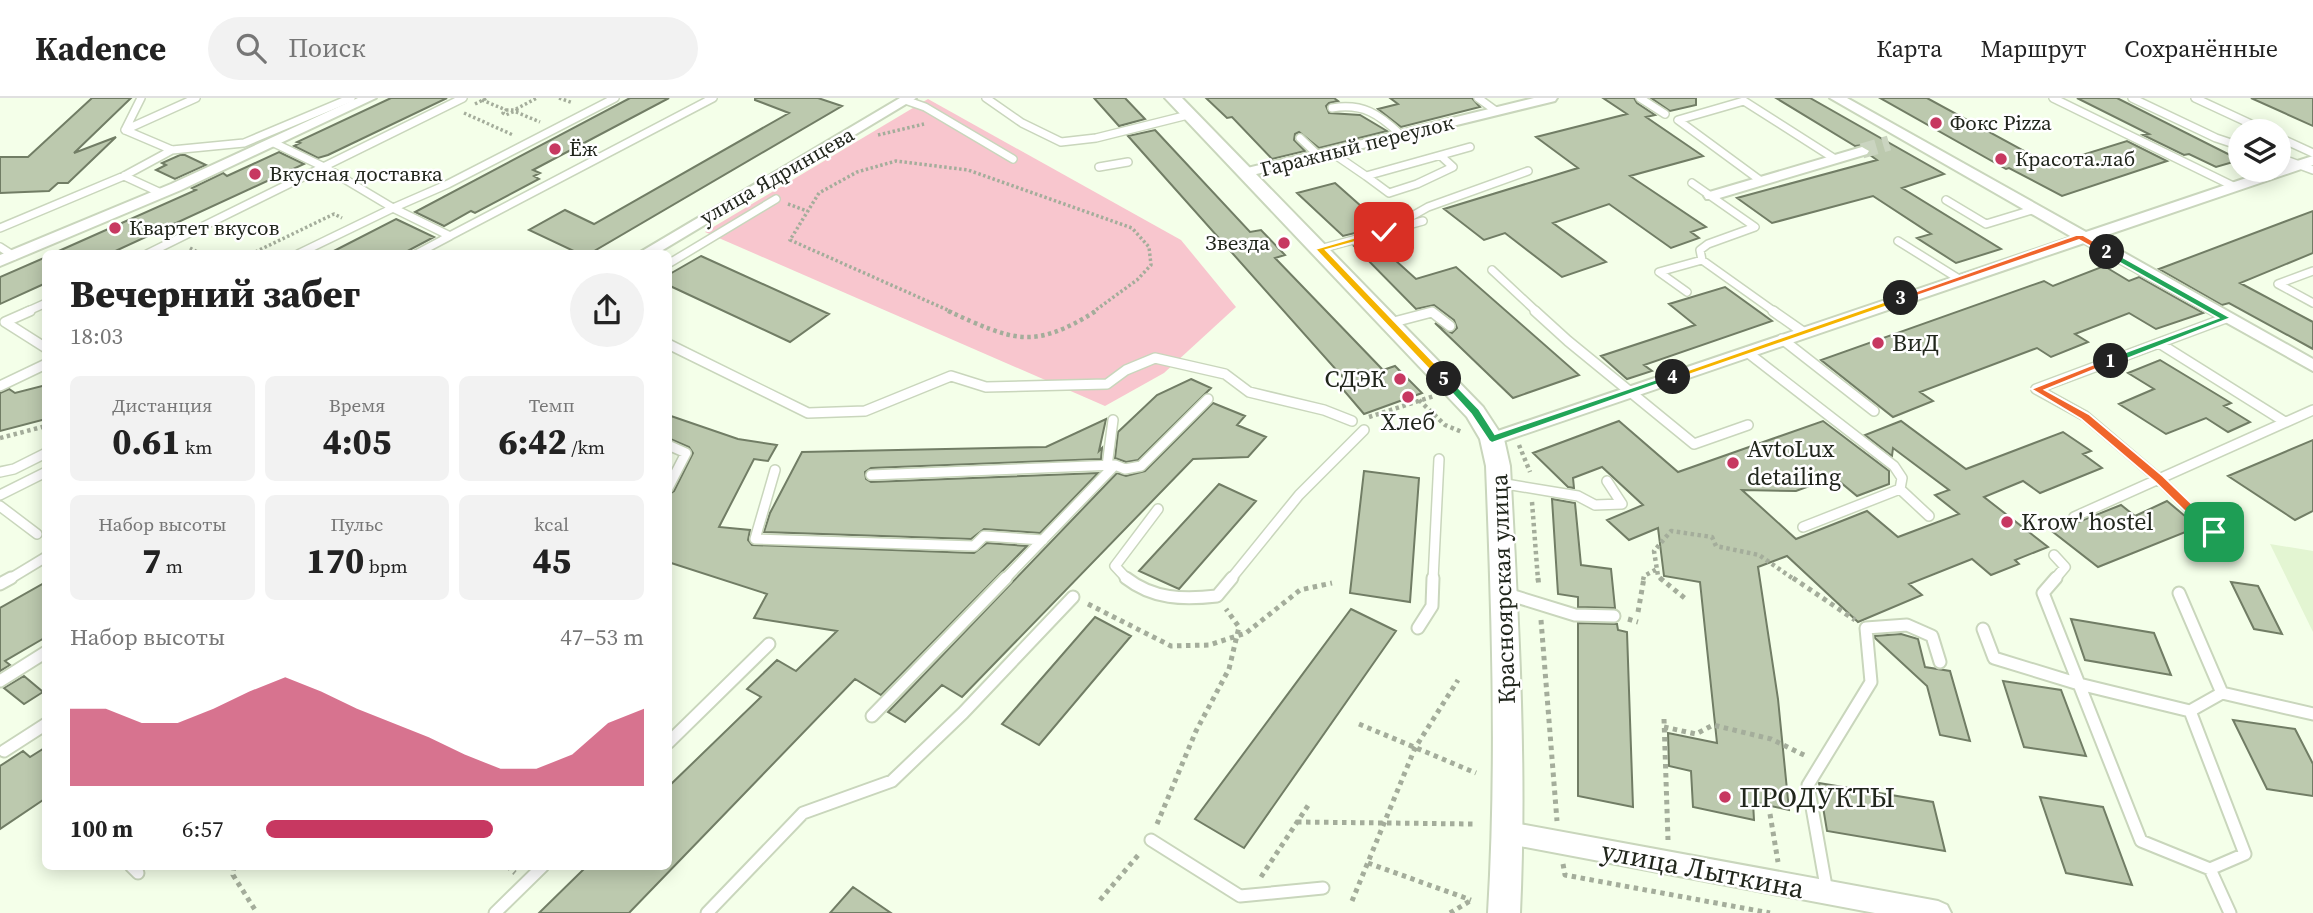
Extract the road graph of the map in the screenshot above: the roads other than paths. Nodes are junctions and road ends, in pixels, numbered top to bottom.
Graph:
1 (141, 98) edge
2 (196, 98) edge
3 (351, 98) edge
4 (369, 98) edge
5 (463, 98) edge
6 (615, 98) edge
7 (713, 98) edge
8 (985, 98) edge
9 (1478, 98) edge
10 (1550, 98) edge
11 (1640, 98) edge
12 (1836, 98) edge
13 (2053, 98) edge
14 (2132, 98) edge
15 (2195, 98) edge
16 (904, 99) edge
17 (1746, 99) edge
18 (1180, 106) edge
19 (1332, 108) dead end
20 (1496, 111) junction
21 (1665, 114) dead end
22 (2240, 119) edge
23 (125, 130) junction
24 (1401, 135) junction
25 (1300, 138) dead end
26 (1907, 138) junction
27 (2228, 142) edge
28 (274, 143) junction
29 (1889, 143) tunnel mouth
30 (2291, 143) edge
31 (1470, 147) dead end
32 (172, 150) junction
33 (1862, 150) tunnel mouth
34 (2313, 153) edge
35 (1324, 154) junction
36 (1441, 156) junction
37 (1013, 159) dead end
38 (1835, 159) junction
39 (2291, 160) edge
40 (1128, 162) dead end
41 (2308, 165) edge
42 (1100, 167) dead end
43 (326, 168) junction
44 (1528, 172) dead end
45 (1244, 173) junction
46 (124, 176) junction
47 (1366, 176) junction
48 (1761, 181) junction
49 (1692, 183) dead end
50 (2233, 186) junction
51 (161, 193) junction
52 (1711, 196) junction
53 (776, 199) road end
54 (1946, 200) dead end
55 (393, 208) junction
56 (2032, 210) junction
57 (1423, 221) dead end
58 (0, 228) edge
59 (1384, 232) junction
60 (2080, 237) junction
61 (442, 240) junction
62 (1898, 241) dead end
63 (1320, 249) junction
64 (155, 250) edge
65 (306, 250) edge
66 (423, 250) edge
67 (652, 250) edge
68 (5, 255) edge
69 (1702, 260) junction
70 (672, 262) edge
71 (1492, 271) dead end
72 (2313, 271) edge
73 (1959, 279) junction
74 (1687, 292) dead end
75 (2313, 303) edge
76 (42, 305) edge
77 (2226, 318) junction
78 (1390, 323) junction
79 (1450, 326) dead end
80 (1803, 332) junction
81 (1782, 339) junction
82 (2159, 343) junction
83 (42, 345) edge
84 (672, 346) edge
85 (1747, 352) junction
86 (42, 366) edge
87 (2313, 366) edge
88 (0, 386) edge
89 (1632, 391) junction
90 (1208, 399) dead end
91 (2313, 410) edge
92 (1874, 411) dead end
93 (1113, 420) dead end
94 (1350, 420) road end
95 (2285, 422) junction
96 (1748, 425) dead end
97 (1364, 430) dead end
98 (1492, 439) junction
99 (672, 447) edge
100 (42, 455) edge
101 (1439, 459) dead end
102 (1111, 466) junction
103 (775, 470) dead end
104 (0, 472) edge
105 (42, 474) edge
106 (871, 475) dead end
107 (2159, 479) junction
108 (672, 480) edge
109 (1607, 481) dead end
110 (1499, 483) junction
111 (1900, 489) junction
112 (0, 495) edge
113 (0, 506) edge
114 (1158, 509) dead end
115 (1929, 516) dead end
116 (2074, 517) dead end
117 (1803, 527) dead end
118 (37, 534) dead end
119 (2219, 538) dead end
120 (1042, 540) junction
121 (2054, 555) dead end
122 (42, 559) edge
123 (0, 583) edge
124 (1503, 593) junction
125 (2179, 593) dead end
126 (1073, 597) road end
127 (1614, 616) dead end
128 (1418, 628) dead end
129 (1983, 629) dead end
130 (769, 644) dead end
131 (42, 655) edge
132 (1940, 662) dead end
133 (0, 681) edge
134 (2079, 684) junction
135 (2222, 692) junction
136 (2190, 711) junction
137 (2313, 714) edge
138 (872, 716) dead end
139 (42, 727) edge
140 (672, 739) edge
141 (5, 752) edge
142 (1509, 833) junction
143 (1151, 840) road end
144 (2210, 869) junction
145 (539, 870) edge
146 (1323, 888) dead end
147 (1827, 892) junction
148 (495, 913) edge
149 (707, 913) edge
150 (1504, 913) edge
151 (1938, 913) edge
152 (2230, 913) edge

1 - 23 lane
2 - 23 lane
3 - 32 lane
4 - 28 street
5 - 43 lane
6 - 55 lane
7 - 61 lane
8 - 18 lane
9 - 20 lane
10 - 20 street, Гаражный переулок
11 - 21 lane
12 - 26 street
13 - 50 lane
14 - 27 lane
15 - 22 lane
16 - 37 lane
16 - 67 street, улица Ядринцева
17 - 38 lane
17 - 48 lane
18 - 45 street, Красноярская улица
19 - 24 lane
20 - 24 street, Гаражный переулок
23 - 32 lane
24 - 35 street, Гаражный переулок
25 - 35 lane
26 - 29 street
26 - 56 street
28 - 43 lane
28 - 51 street
30 - 34 lane
31 - 36 lane
32 - 46 lane
33 - 38 street
35 - 45 street, Гаражный переулок
35 - 47 lane
36 - 47 lane
36 - 47 lane
38 - 48 street
39 - 41 lane
40 - 42 lane
41 - 50 street
43 - 55 lane
43 - 64 lane
44 - 59 lane
45 - 63 street, Красноярская улица
46 - 51 lane
46 - 58 lane
48 - 52 street
49 - 52 lane
50 - 60 street
51 - 68 street
52 - 69 lane
53 - 70 lane
54 - 56 lane
55 - 61 lane
55 - 65 lane
56 - 60 street
57 - 59 lane
59 - 63 lane
60 - 73 street
60 - 77 street
61 - 66 lane
62 - 73 lane
63 - 78 street, Красноярская улица
69 - 74 lane
69 - 80 lane
71 - 89 lane
72 - 75 lane
73 - 80 street
76 - 83 lane
77 - 82 lane
77 - 87 street
78 - 79 lane
78 - 98 street, Красноярская улица
80 - 81 street
81 - 85 street
81 - 92 lane
82 - 95 lane
82 - 107 lane
84 - 94 lane
85 - 89 street
85 - 111 lane
86 - 88 lane
89 - 96 lane
89 - 98 street
90 - 102 lane
91 - 95 lane
93 - 102 lane
95 - 107 lane
97 - 114 lane
98 - 110 street, Красноярская улица
99 - 108 lane
100 - 104 lane
101 - 128 lane
102 - 106 lane
102 - 120 lane
103 - 120 lane
105 - 112 lane
107 - 116 lane
107 - 119 lane
109 - 110 lane
110 - 124 street, Красноярская улица
111 - 115 lane
111 - 117 lane
113 - 118 lane
120 - 138 lane
121 - 134 lane
122 - 123 lane
124 - 127 lane
124 - 142 street, Красноярская улица
125 - 135 lane
126 - 149 lane
129 - 134 lane
130 - 140 lane
131 - 133 lane
132 - 147 lane
134 - 136 lane
134 - 144 lane
135 - 136 lane
135 - 137 lane
136 - 144 lane
139 - 141 lane
142 - 147 street, улица Лыткина
142 - 150 street, Красноярская улица
143 - 146 lane
144 - 152 lane
145 - 148 lane
147 - 151 street, улица Лыткина

